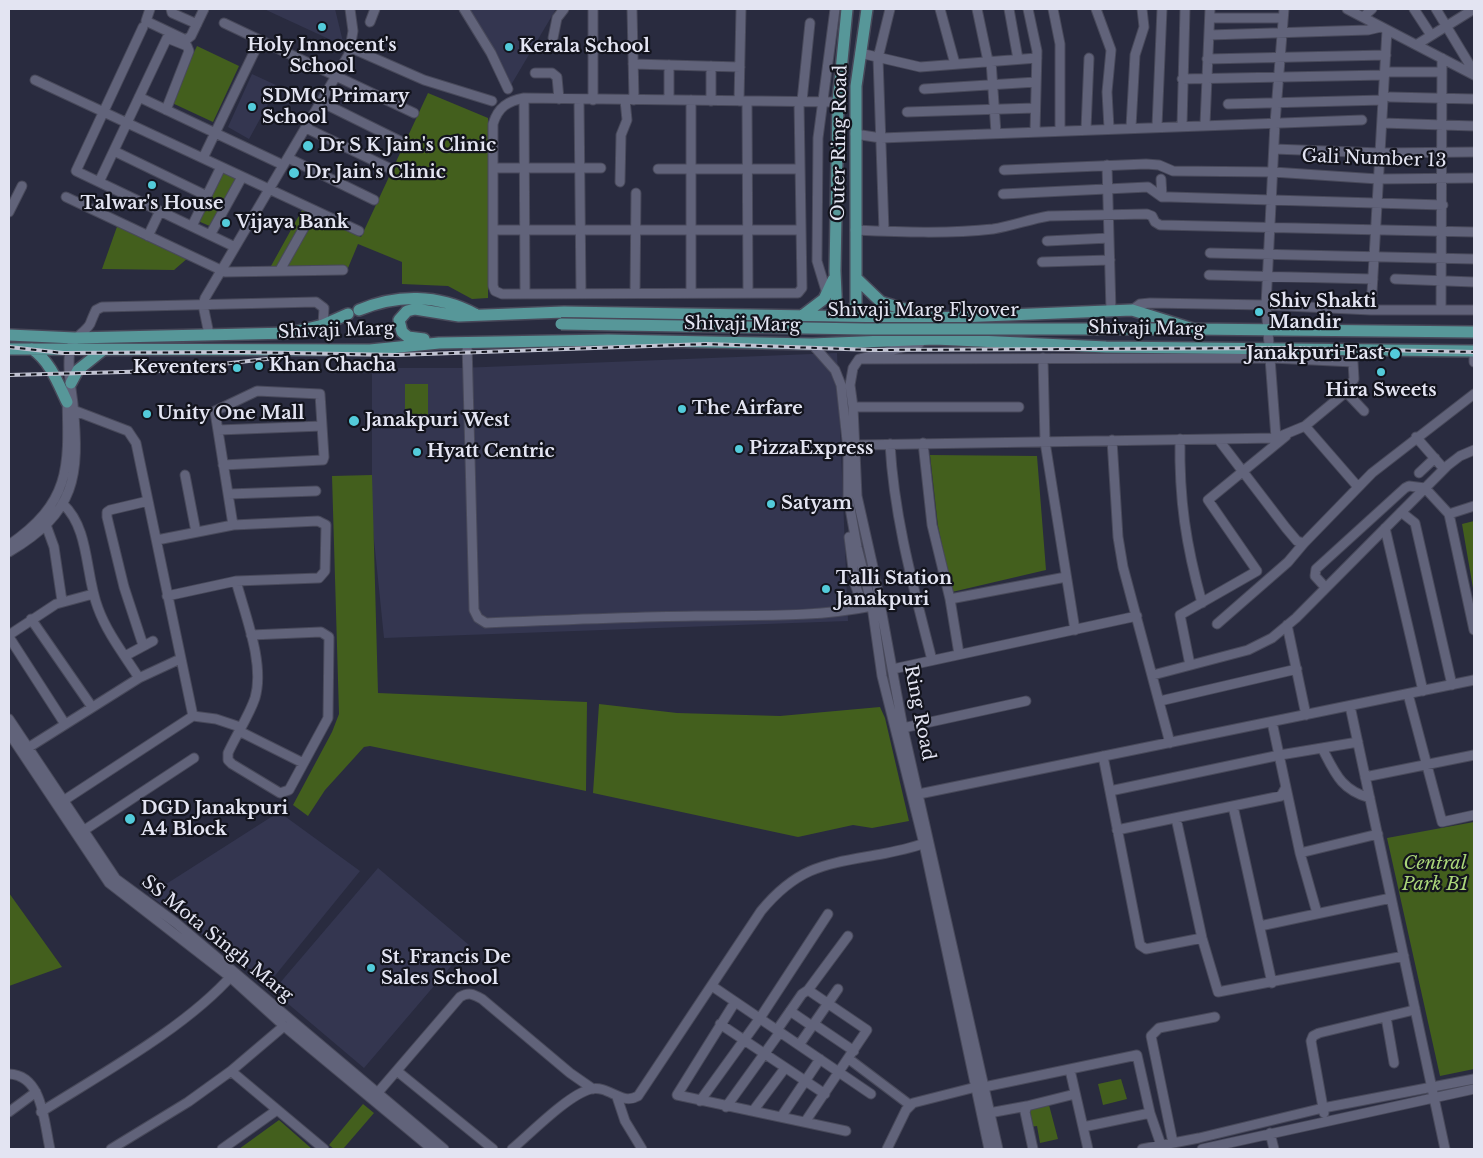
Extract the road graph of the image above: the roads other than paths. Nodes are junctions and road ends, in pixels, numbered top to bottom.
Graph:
1 (150, 9) edge
2 (171, 9) edge
3 (204, 9) edge
4 (350, 9) edge
5 (374, 9) edge
6 (464, 9) edge
7 (564, 9) edge
8 (593, 9) edge
9 (632, 9) edge
10 (741, 9) edge
11 (835, 9) edge
12 (847, 9) edge
13 (867, 9) edge
14 (890, 9) edge
15 (940, 9) edge
16 (977, 9) edge
17 (1009, 9) edge
18 (1028, 9) edge
19 (1053, 9) edge
20 (1096, 9) edge
21 (1142, 9) edge
22 (1162, 9) edge
23 (1185, 9) edge
24 (1349, 9) edge
25 (1372, 9) edge
26 (1414, 9) edge
27 (1436, 9) edge
28 (1469, 10) edge
29 (1210, 13) edge
30 (1284, 14) edge
31 (1363, 17) junction
32 (1474, 21) edge
33 (370, 22) dead end
34 (224, 23) dead end
35 (810, 23) dead end
36 (197, 24) junction
37 (1446, 26) junction
38 (142, 27) dead end
39 (1384, 28) junction
40 (1282, 32) junction
41 (1209, 35) junction
42 (1431, 35) junction
43 (554, 38) dead end
44 (260, 40) junction
45 (1416, 45) junction
46 (350, 51) junction
47 (860, 53) junction
48 (1386, 55) junction
49 (1280, 56) junction
50 (878, 58) junction
51 (1037, 58) junction
52 (1089, 58) dead end
53 (1442, 58) junction
54 (1018, 59) junction
55 (1207, 59) junction
56 (989, 61) junction
57 (633, 64) junction
58 (955, 64) junction
59 (669, 65) junction
60 (711, 66) junction
61 (740, 67) junction
62 (1442, 72) junction
63 (535, 73) dead end
64 (1385, 74) junction
65 (1474, 74) edge
66 (336, 76) junction
67 (1279, 78) junction
68 (1182, 79) junction
69 (35, 80) dead end
70 (1206, 80) junction
71 (1036, 82) junction
72 (992, 85) junction
73 (508, 89) dead end
74 (924, 89) dead end
75 (139, 97) junction
76 (524, 98) junction
77 (1387, 98) junction
78 (1442, 98) junction
79 (559, 99) junction
80 (1474, 99) edge
81 (579, 100) junction
82 (593, 100) junction
83 (629, 100) junction
84 (669, 100) junction
85 (692, 100) junction
86 (711, 101) junction
87 (743, 101) junction
88 (801, 101) junction
89 (321, 102) junction
90 (492, 102) dead end
91 (823, 102) junction
92 (838, 102) junction
93 (1277, 102) junction
94 (1228, 104) dead end
95 (1035, 108) junction
96 (994, 109) junction
97 (166, 110) junction
98 (103, 111) junction
99 (907, 112) dead end
100 (414, 113) dead end
101 (1362, 120) dead end
102 (128, 122) junction
103 (1275, 123) junction
104 (1382, 123) junction
105 (1204, 124) junction
106 (1182, 125) junction
107 (1442, 125) junction
108 (1157, 126) junction
109 (1474, 126) edge
110 (1131, 127) junction
111 (306, 128) junction
112 (1109, 128) junction
113 (1086, 129) junction
114 (1060, 130) junction
115 (1035, 131) junction
116 (215, 133) junction
117 (996, 133) junction
118 (855, 134) junction
119 (882, 138) junction
120 (400, 141) dead end
121 (1274, 149) junction
122 (114, 151) junction
123 (1443, 151) junction
124 (1474, 152) edge
125 (1380, 154) junction
126 (204, 158) junction
127 (286, 162) junction
128 (1107, 165) junction
129 (221, 167) junction
130 (389, 168) dead end
131 (493, 168) junction
132 (601, 168) dead end
133 (525, 169) junction
134 (580, 169) junction
135 (658, 169) dead end
136 (691, 169) junction
137 (746, 169) junction
138 (799, 169) junction
139 (1004, 170) dead end
140 (1273, 172) junction
141 (242, 176) junction
142 (1443, 178) junction
143 (1474, 178) edge
144 (1161, 179) dead end
145 (1378, 179) junction
146 (99, 182) junction
147 (620, 182) dead end
148 (22, 186) dead end
149 (269, 189) junction
150 (1108, 190) junction
151 (636, 193) dead end
152 (1003, 194) dead end
153 (66, 196) dead end
154 (207, 196) junction
155 (1162, 197) junction
156 (374, 200) dead end
157 (1271, 200) junction
158 (1377, 204) junction
159 (1443, 205) junction
160 (314, 210) junction
161 (160, 211) junction
162 (9, 212) edge
163 (1109, 214) junction
164 (192, 226) junction
165 (1270, 226) junction
166 (1376, 228) junction
167 (494, 230) junction
168 (525, 230) junction
169 (580, 230) junction
170 (636, 230) junction
171 (747, 230) junction
172 (800, 230) junction
173 (855, 230) junction
174 (359, 231) dead end
175 (691, 231) junction
176 (884, 231) junction
177 (1443, 232) junction
178 (1474, 232) edge
179 (210, 235) junction
180 (148, 236) junction
181 (1110, 238) junction
182 (1047, 241) dead end
183 (235, 247) junction
184 (1210, 253) dead end
185 (1268, 254) junction
186 (1374, 257) junction
187 (1442, 259) junction
188 (1110, 260) junction
189 (1474, 260) edge
190 (1042, 262) dead end
191 (280, 270) junction
192 (343, 270) dead end
193 (221, 271) junction
194 (835, 271) junction
195 (1209, 275) dead end
196 (1268, 276) junction
197 (856, 278) junction
198 (1373, 279) junction
199 (1395, 279) dead end
200 (1442, 282) junction
201 (1474, 282) edge
202 (635, 293) junction
203 (691, 293) junction
204 (748, 293) junction
205 (525, 294) junction
206 (581, 294) junction
207 (827, 294) junction
208 (203, 305) junction
209 (1266, 305) junction
210 (1441, 309) junction
211 (1132, 310) junction
212 (1371, 310) junction
213 (1474, 310) edge
214 (1111, 311) junction
215 (534, 315) junction
216 (478, 316) junction
217 (773, 316) junction
218 (801, 316) junction
219 (836, 317) junction
220 (852, 317) junction
221 (934, 318) junction
222 (323, 325) junction
223 (1193, 329) junction
224 (1269, 330) junction
225 (1432, 331) junction
226 (1474, 332) edge
227 (209, 334) junction
228 (9, 335) edge
229 (70, 338) junction
230 (935, 339) junction
231 (467, 342) junction
232 (773, 342) junction
233 (812, 344) junction
234 (9, 348) edge
235 (32, 349) junction
236 (68, 350) junction
237 (103, 350) junction
238 (1433, 350) junction
239 (1474, 351) edge
240 (1272, 353) junction
241 (1347, 356) junction
242 (1043, 358) junction
243 (859, 359) junction
244 (1474, 362) edge
245 (836, 372) junction
246 (71, 383) junction
247 (845, 385) junction
248 (1346, 392) junction
249 (1474, 394) edge
250 (70, 406) junction
251 (854, 407) junction
252 (1019, 407) dead end
253 (1364, 411) dead end
254 (322, 426) junction
255 (1306, 426) junction
256 (218, 430) junction
257 (1290, 433) junction
258 (1416, 437) junction
259 (1276, 438) junction
260 (1180, 439) junction
261 (1218, 439) junction
262 (1112, 440) junction
263 (1045, 442) junction
264 (923, 443) junction
265 (856, 444) junction
266 (890, 444) junction
267 (1474, 450) edge
268 (1435, 458) junction
269 (223, 465) junction
270 (1444, 469) junction
271 (1419, 472) dead end
272 (1243, 473) junction
273 (185, 475) dead end
274 (1358, 486) junction
275 (1425, 488) junction
276 (316, 491) dead end
277 (228, 494) junction
278 (148, 501) junction
279 (63, 504) junction
280 (1474, 506) edge
281 (1401, 512) junction
282 (1449, 514) junction
283 (46, 524) junction
284 (233, 526) junction
285 (1385, 528) junction
286 (196, 532) junction
287 (157, 540) junction
288 (1348, 540) junction
289 (1304, 543) junction
290 (9, 550) edge
291 (1360, 552) junction
292 (1066, 577) junction
293 (236, 582) junction
294 (1325, 587) junction
295 (93, 594) junction
296 (167, 596) junction
297 (950, 599) junction
298 (62, 601) junction
299 (1202, 603) junction
300 (868, 606) junction
301 (1137, 616) junction
302 (31, 619) junction
303 (1217, 624) dead end
304 (1287, 625) junction
305 (1074, 630) junction
306 (1474, 630) edge
307 (251, 635) junction
308 (9, 636) edge
309 (153, 641) dead end
310 (143, 645) junction
311 (959, 654) junction
312 (125, 656) junction
313 (180, 658) junction
314 (932, 660) junction
315 (1190, 665) junction
316 (893, 669) junction
317 (1297, 669) junction
318 (1152, 675) junction
319 (139, 678) junction
320 (1474, 680) edge
321 (1452, 685) junction
322 (1423, 691) junction
323 (1408, 694) junction
324 (1026, 701) dead end
325 (1160, 701) junction
326 (1350, 706) junction
327 (92, 708) junction
328 (1306, 715) junction
329 (193, 716) junction
330 (9, 719) edge
331 (1272, 722) junction
332 (65, 724) junction
333 (903, 728) junction
334 (239, 729) junction
335 (9, 733) edge
336 (1358, 742) junction
337 (1170, 743) junction
338 (1322, 748) junction
339 (25, 750) junction
340 (1280, 755) junction
341 (1474, 755) edge
342 (1103, 756) junction
343 (194, 758) dead end
344 (303, 763) junction
345 (1426, 766) junction
346 (1365, 777) junction
347 (1286, 787) junction
348 (1110, 791) junction
349 (919, 794) junction
350 (1370, 798) junction
351 (63, 801) junction
352 (1233, 806) junction
353 (1474, 815) edge
354 (1176, 818) junction
355 (1117, 830) junction
356 (83, 831) junction
357 (1378, 834) junction
358 (927, 842) junction
359 (1300, 853) junction
360 (1391, 898) junction
361 (1317, 913) junction
362 (828, 914) dead end
363 (1260, 926) junction
364 (848, 936) dead end
365 (1202, 938) junction
366 (1404, 956) junction
367 (232, 975) junction
368 (1272, 983) junction
369 (712, 986) junction
370 (838, 989) dead end
371 (808, 990) junction
372 (735, 1002) junction
373 (828, 1003) junction
374 (1412, 1009) junction
375 (790, 1011) junction
376 (1215, 1017) dead end
377 (1386, 1017) junction
378 (760, 1018) junction
379 (720, 1024) junction
380 (813, 1025) junction
381 (284, 1026) junction
382 (778, 1031) junction
383 (306, 1038) junction
384 (744, 1041) junction
385 (799, 1045) junction
386 (764, 1054) junction
387 (851, 1055) junction
388 (820, 1059) junction
389 (1394, 1063) dead end
390 (785, 1068) junction
391 (1070, 1070) junction
392 (231, 1071) junction
393 (397, 1071) junction
394 (840, 1073) junction
395 (9, 1074) edge
396 (1474, 1079) edge
397 (805, 1081) junction
398 (982, 1086) junction
399 (1474, 1088) edge
400 (593, 1089) junction
401 (36, 1092) junction
402 (1433, 1093) junction
403 (825, 1094) junction
404 (871, 1094) dead end
405 (1076, 1094) junction
406 (375, 1096) junction
407 (617, 1097) junction
408 (700, 1101) junction
409 (910, 1106) junction
410 (1027, 1106) junction
411 (726, 1107) junction
412 (1323, 1108) junction
413 (277, 1110) junction
414 (753, 1111) junction
415 (9, 1112) edge
416 (41, 1112) junction
417 (1150, 1113) junction
418 (989, 1114) junction
419 (781, 1117) junction
420 (1326, 1120) junction
421 (805, 1122) junction
422 (1083, 1128) junction
423 (846, 1131) dead end
424 (1270, 1133) junction
425 (1173, 1142) junction
426 (1161, 1145) junction
427 (50, 1149) edge
428 (111, 1149) edge
429 (222, 1149) edge
430 (324, 1149) edge
431 (432, 1149) edge
432 (444, 1149) edge
433 (493, 1149) edge
434 (512, 1149) edge
435 (642, 1149) edge
436 (887, 1149) edge
437 (990, 1149) edge
438 (998, 1149) edge
439 (1034, 1149) edge
440 (1088, 1149) edge
441 (1142, 1149) edge
442 (1202, 1149) edge
443 (1274, 1149) edge
444 (1445, 1149) edge

1 - 36 street
2 - 36 street
3 - 36 street
4 - 46 street
5 - 33 street
6 - 73 street
7 - 43 street
8 - 82 street
9 - 57 street
10 - 61 street
11 - 91 street
12 - 92 main road, Outer Ring Road
13 - 47 main road, Outer Ring Road
14 - 50 street
15 - 58 street
16 - 56 street
17 - 54 street
18 - 51 street
19 - 114 street
20 - 112 street
21 - 110 street
22 - 108 street
23 - 68 street
24 - 31 street
25 - 31 street
26 - 42 street
27 - 37 street
28 - 32 street
28 - 37 street
29 - 30 street
29 - 41 street
30 - 40 street
31 - 39 street
34 - 44 street
35 - 88 street
37 - 42 street
37 - 65 street
38 - 98 street
39 - 40 street
39 - 45 street
39 - 48 street
40 - 41 street
40 - 49 street
41 - 55 street
42 - 45 street
44 - 66 street
44 - 116 street
45 - 53 street
46 - 66 street
46 - 90 street
47 - 50 street
47 - 118 main road, Outer Ring Road
48 - 49 street
48 - 64 street
49 - 55 street
49 - 67 street
50 - 58 street
50 - 119 street
51 - 54 street
51 - 71 street
52 - 113 street
53 - 62 street
53 - 65 street
54 - 56 street
55 - 70 street
56 - 58 street
56 - 72 street
57 - 59 street
57 - 83 street
59 - 60 street
59 - 84 street
60 - 61 street
60 - 86 street
61 - 87 street
62 - 64 street
62 - 78 street
63 - 79 street
64 - 67 street
64 - 77 street
66 - 89 street
66 - 100 street
67 - 70 street
67 - 93 street
68 - 70 street
68 - 106 street
69 - 98 street
70 - 105 street
71 - 72 street
71 - 95 street
72 - 74 street
72 - 96 street
75 - 97 street
75 - 97 street
75 - 102 street
76 - 79 street
76 - 131 street
76 - 133 street
77 - 78 street
77 - 93 street
77 - 104 street
78 - 80 street
78 - 107 street
79 - 81 street
81 - 82 street
81 - 134 street
82 - 83 street
83 - 84 street
83 - 147 street
84 - 85 street
85 - 86 street
85 - 136 street
86 - 87 street
87 - 88 street
87 - 137 street
88 - 91 street
88 - 138 street
89 - 111 street
89 - 120 street
91 - 92 street
91 - 207 street
92 - 194 main road, Outer Ring Road
93 - 94 street
93 - 103 street
95 - 96 street
95 - 115 street
96 - 99 street
96 - 117 street
97 - 116 street
98 - 102 street
98 - 146 street
101 - 103 street
102 - 122 street
102 - 126 street
103 - 105 street
103 - 121 street
104 - 107 street
104 - 125 street
105 - 106 street
106 - 108 street
107 - 109 street
107 - 123 street
108 - 110 street
110 - 112 street
111 - 127 street
111 - 130 street
112 - 113 street
113 - 114 street
114 - 115 street
115 - 117 street
116 - 126 street
116 - 127 street
117 - 119 street
118 - 119 street
118 - 173 main road, Outer Ring Road
119 - 176 street
121 - 125 street
121 - 140 street
122 - 146 street
122 - 154 street
123 - 124 street
123 - 125 street
123 - 142 street
125 - 145 street
126 - 129 street
127 - 149 street
127 - 156 street
128 - 139 street, Gali Number 13
128 - 140 street, Gali Number 13
128 - 150 street
129 - 141 street
129 - 154 street
131 - 133 street
131 - 167 street
132 - 134 street
133 - 134 street
133 - 168 street
134 - 169 street
135 - 136 street
136 - 137 street
136 - 175 street
137 - 138 street
137 - 171 street
138 - 172 street
140 - 145 street, Gali Number 13
140 - 157 street
141 - 149 street
141 - 179 street
142 - 143 street, Gali Number 13
142 - 145 street, Gali Number 13
142 - 159 street
144 - 155 street
145 - 158 street
146 - 161 street
148 - 162 street
149 - 160 street
149 - 183 street
150 - 152 street
150 - 155 street
150 - 163 street
151 - 170 street
153 - 180 street
154 - 164 street
155 - 157 street
157 - 158 street
157 - 165 street
158 - 159 street
158 - 166 street
159 - 177 street
160 - 174 street
160 - 191 street
161 - 164 street
161 - 180 street
163 - 165 street
163 - 176 street
163 - 181 street
164 - 179 street
165 - 166 street
165 - 185 street
166 - 177 street
166 - 186 street
167 - 168 street
167 - 205 street
168 - 169 street
168 - 205 street
169 - 170 street
169 - 206 street
170 - 175 street
170 - 202 street
171 - 172 street
171 - 175 street
171 - 204 street
172 - 204 street
173 - 176 street
173 - 197 main road, Outer Ring Road
175 - 203 street
177 - 178 street
177 - 187 street
179 - 183 street
180 - 193 street
181 - 182 street
181 - 188 street
183 - 193 street
184 - 185 street
185 - 186 street
185 - 196 street
186 - 187 street
186 - 198 street
187 - 189 street
187 - 200 street
188 - 190 street
188 - 214 street
191 - 192 street
191 - 193 street
193 - 208 street
194 - 207 main road
194 - 219 main road, Outer Ring Road
195 - 196 street
196 - 198 street
196 - 209 street
197 - 220 main road, Outer Ring Road
197 - 221 main road
198 - 212 street
199 - 200 street
200 - 201 street
200 - 210 street
202 - 203 street
202 - 206 street
203 - 204 street
205 - 206 street
207 - 218 main road
208 - 222 street
208 - 227 street
208 - 229 street
209 - 211 street
209 - 212 street
209 - 224 street
210 - 212 street
210 - 213 street
211 - 214 main road, Shivaji Marg
211 - 223 main road, Shivaji Marg
214 - 221 main road, Shivaji Marg
215 - 216 main road, Shivaji Marg
215 - 217 main road, Shivaji Marg
215 - 223 main road, Shivaji Marg Flyover, bridge
216 - 222 main road, Shivaji Marg
216 - 231 main road
217 - 218 main road, Shivaji Marg
217 - 232 main road
218 - 219 main road, Shivaji Marg
219 - 220 main road, Shivaji Marg
220 - 221 main road, Shivaji Marg
220 - 233 main road
221 - 230 main road
222 - 227 main road, Shivaji Marg
223 - 224 main road, Shivaji Marg
224 - 225 main road, Shivaji Marg
224 - 240 street
225 - 226 main road, Shivaji Marg
225 - 238 main road
227 - 229 main road, Shivaji Marg
228 - 229 main road, Shivaji Marg
229 - 236 street
230 - 233 main road, Shivaji Marg
230 - 240 main road, Shivaji Marg
230 - 243 street
231 - 232 main road, Shivaji Marg
231 - 237 main road, Shivaji Marg
231 - 300 street
232 - 233 main road, Shivaji Marg
233 - 245 street, Ring Road
234 - 235 main road, Shivaji Marg
235 - 236 main road, Shivaji Marg
235 - 250 main road
236 - 237 main road, Shivaji Marg
236 - 246 street
236 - 250 street
237 - 246 main road
238 - 239 main road, Shivaji Marg
238 - 241 main road, Shivaji Marg
239 - 244 street
240 - 241 main road, Shivaji Marg
240 - 242 street
240 - 259 street
241 - 248 street
242 - 243 street
242 - 263 street
243 - 247 street, Ring Road
245 - 247 street, Ring Road
245 - 300 street
246 - 250 street
247 - 251 street, Ring Road
247 - 300 street, Ring Road
248 - 253 street
248 - 255 street
249 - 258 street
250 - 278 street
250 - 279 street
250 - 290 street
251 - 252 street
251 - 265 street, Ring Road
254 - 256 street
254 - 256 street
254 - 269 street
255 - 257 street
255 - 274 street
256 - 269 street
257 - 259 street
257 - 272 street
258 - 268 street
258 - 274 street
259 - 261 street
260 - 261 street
260 - 262 street
260 - 299 street
261 - 272 street
262 - 263 street
262 - 301 street
263 - 264 street
263 - 292 street
264 - 266 street
264 - 297 street
265 - 266 street
265 - 316 street, Ring Road
266 - 314 street
267 - 270 street
268 - 270 street
268 - 271 street
269 - 277 street
270 - 275 street
272 - 289 street
272 - 299 street
273 - 286 street
274 - 289 street
275 - 281 street
275 - 282 street
275 - 288 street
276 - 277 street
277 - 284 street
278 - 287 street
278 - 310 street
279 - 283 street
279 - 295 street
280 - 282 street
281 - 285 street
281 - 321 street
282 - 306 street
283 - 290 street
283 - 298 street
284 - 286 street
284 - 293 street
285 - 291 street
285 - 322 street
286 - 287 street
287 - 296 street
288 - 291 street
288 - 294 street
289 - 303 street
291 - 294 street
292 - 297 street
292 - 305 street
293 - 296 street
293 - 307 street
294 - 304 street
295 - 298 street
295 - 312 street
296 - 313 street
297 - 311 street
298 - 302 street
299 - 315 street
300 - 358 street, Ring Road
301 - 305 street
301 - 318 street
302 - 308 street
302 - 327 street
304 - 315 street
304 - 317 street
305 - 311 street
307 - 334 street
307 - 344 street
308 - 332 street
309 - 310 street
310 - 312 street
311 - 314 street
312 - 319 street
313 - 319 street
313 - 329 street
314 - 316 street
315 - 318 street
316 - 333 street, Ring Road
317 - 325 street
317 - 328 street
318 - 325 street
319 - 327 street
320 - 321 street
321 - 322 street
322 - 323 street
323 - 326 street
323 - 345 street
324 - 333 street
325 - 337 street
326 - 328 street
326 - 336 street
327 - 332 street
328 - 331 street
329 - 334 street
329 - 351 street
330 - 339 street, SS Mota Singh Marg
331 - 337 street
331 - 340 street
332 - 339 street
333 - 349 street, Ring Road
334 - 344 street
334 - 344 street
335 - 339 street, SS Mota Singh Marg
336 - 338 street
336 - 346 street
337 - 342 street
338 - 340 street
338 - 350 street
339 - 351 street, SS Mota Singh Marg
339 - 367 street, SS Mota Singh Marg
340 - 347 street
340 - 348 street
341 - 345 street
342 - 348 street
342 - 349 street
343 - 356 street
345 - 346 street
345 - 353 street
346 - 350 street
347 - 352 street
347 - 359 street
348 - 355 street
349 - 358 street, Ring Road
350 - 357 street
351 - 356 street, SS Mota Singh Marg
352 - 354 street
352 - 363 street
354 - 355 street
354 - 365 street
355 - 365 street
356 - 367 street, SS Mota Singh Marg
357 - 359 street
357 - 360 street
358 - 369 street
358 - 398 street, Ring Road
359 - 361 street
360 - 361 street
360 - 366 street
361 - 363 street
362 - 378 street
363 - 368 street
364 - 371 street
365 - 368 street
366 - 368 street
366 - 374 street
367 - 381 street, SS Mota Singh Marg
367 - 383 street, SS Mota Singh Marg
367 - 416 street
369 - 372 street
369 - 407 street
370 - 373 street
371 - 373 street
371 - 375 street
372 - 378 street
372 - 379 street
373 - 380 street
373 - 387 street
374 - 377 street
374 - 402 street
375 - 380 street
375 - 382 street
376 - 425 street
377 - 389 street
377 - 412 street
378 - 382 street
378 - 384 street
379 - 384 street
379 - 408 street
380 - 385 street
380 - 387 street
381 - 383 street, SS Mota Singh Marg
381 - 392 street
382 - 385 street
382 - 386 street
383 - 406 street, SS Mota Singh Marg
384 - 386 street
384 - 408 street
385 - 388 street
386 - 390 street
386 - 411 street
387 - 394 street
387 - 409 street
388 - 394 street
388 - 397 street
390 - 397 street
390 - 414 street
391 - 398 street
391 - 405 street
391 - 417 street
392 - 413 street
392 - 428 street
393 - 400 street
393 - 406 street
393 - 433 street
394 - 403 street
394 - 404 street
395 - 401 street
396 - 402 street
397 - 403 street
397 - 419 street
398 - 409 street
398 - 418 street, Ring Road
398 - 437 street, Ring Road
399 - 402 street
400 - 407 street
400 - 434 street
401 - 415 street
401 - 416 street
402 - 412 street
402 - 420 street
402 - 444 street
403 - 421 street
405 - 410 street
405 - 422 street
406 - 431 street, SS Mota Singh Marg
406 - 432 street, SS Mota Singh Marg
407 - 435 street
408 - 411 street
409 - 436 street
410 - 418 street
410 - 439 street
411 - 414 street
412 - 420 street
412 - 425 street
413 - 429 street
413 - 430 street
414 - 419 street
416 - 427 street
417 - 422 street
417 - 426 street
418 - 438 street, Ring Road
419 - 421 street
420 - 424 street
421 - 423 street
422 - 440 street
424 - 442 street
424 - 443 street
425 - 426 street
426 - 441 street

